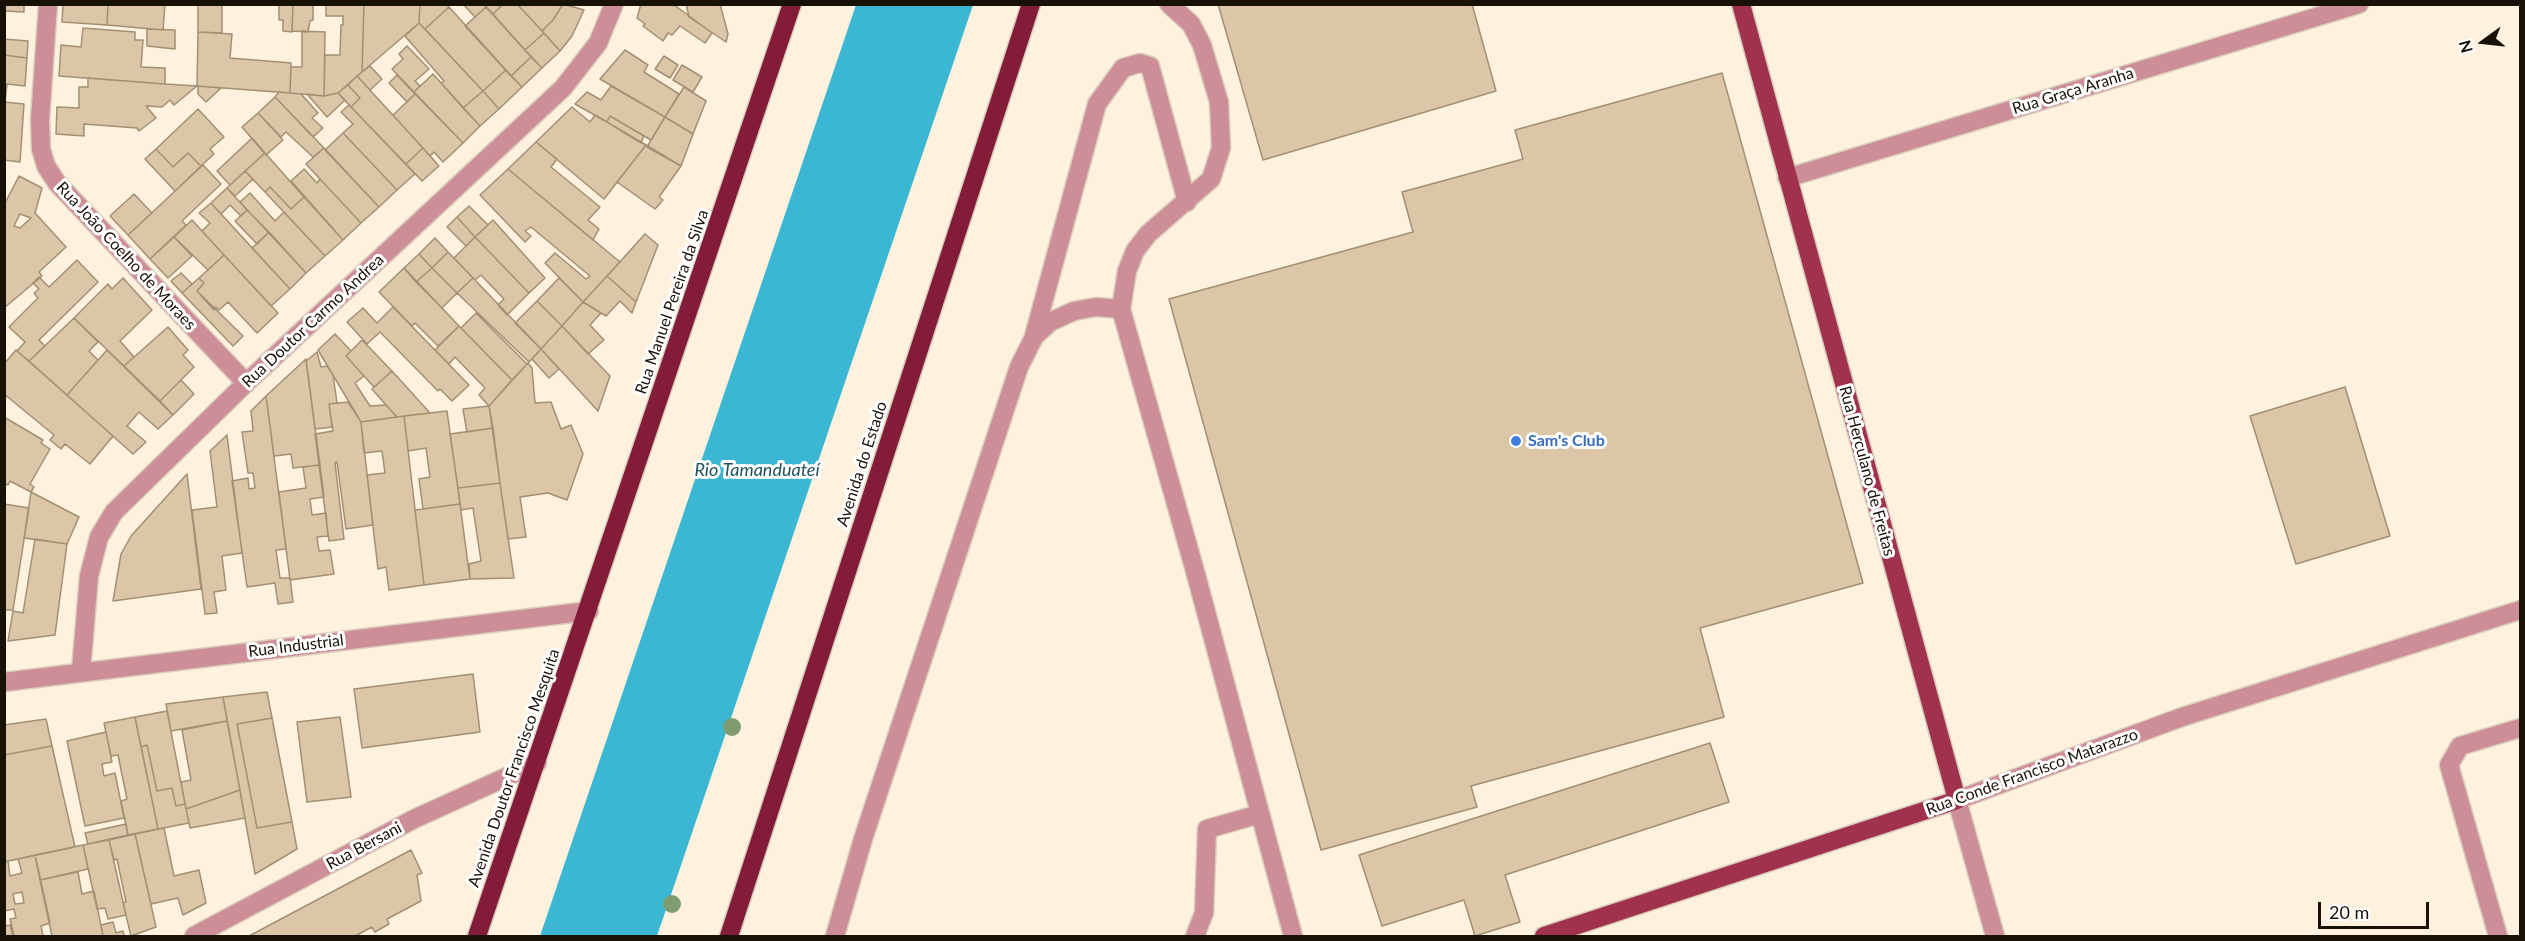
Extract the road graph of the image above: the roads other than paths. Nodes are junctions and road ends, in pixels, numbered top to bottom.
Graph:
1 (48, 4) edge
2 (614, 4) edge
3 (792, 4) edge
4 (1031, 4) edge
5 (1169, 4) edge
6 (1741, 4) edge
7 (2360, 4) edge
8 (2319, 10) edge
9 (1787, 178) junction
10 (1187, 202) junction
11 (1121, 309) junction
12 (1034, 337) junction
13 (246, 383) junction
14 (2520, 610) edge
15 (589, 611) junction
16 (81, 671) junction
17 (4, 682) edge
18 (2520, 728) edge
19 (537, 763) junction
20 (1957, 800) junction
21 (1260, 814) junction
22 (194, 936) edge
23 (477, 936) edge
24 (729, 936) edge
25 (836, 936) edge
26 (1195, 936) edge
27 (1293, 936) edge
28 (1544, 936) edge
29 (1995, 936) edge
30 (2498, 936) edge

1 - 13 street, Rua João Coelho de Moraes
2 - 13 street, Rua Doutor Carmo Andrea
3 - 15 highway, Rua Manuel Pereira da Silva
4 - 24 highway, Avenida do Estado
5 - 10 street
6 - 9 main road, Rua Herculano de Freitas
7 - 8 street, Rua Graça Aranha
8 - 9 street, Rua Graça Aranha
9 - 20 main road, Rua Herculano de Freitas
10 - 11 street
10 - 12 street
11 - 12 street
11 - 21 street
12 - 25 street
13 - 16 street, Rua Doutor Carmo Andrea
14 - 20 street, Rua Conde Francisco Matarazzo
15 - 16 street, Rua Industrial
15 - 19 highway, Avenida Doutor Francisco Mesquita
16 - 17 street, Rua Industrial
18 - 30 street
19 - 22 street, Rua Bersani
19 - 23 highway, Avenida Doutor Francisco Mesquita
20 - 28 main road, Rua Conde Francisco Matarazzo
20 - 29 street, Rua Herculano de Freitas
21 - 26 street
21 - 27 street

